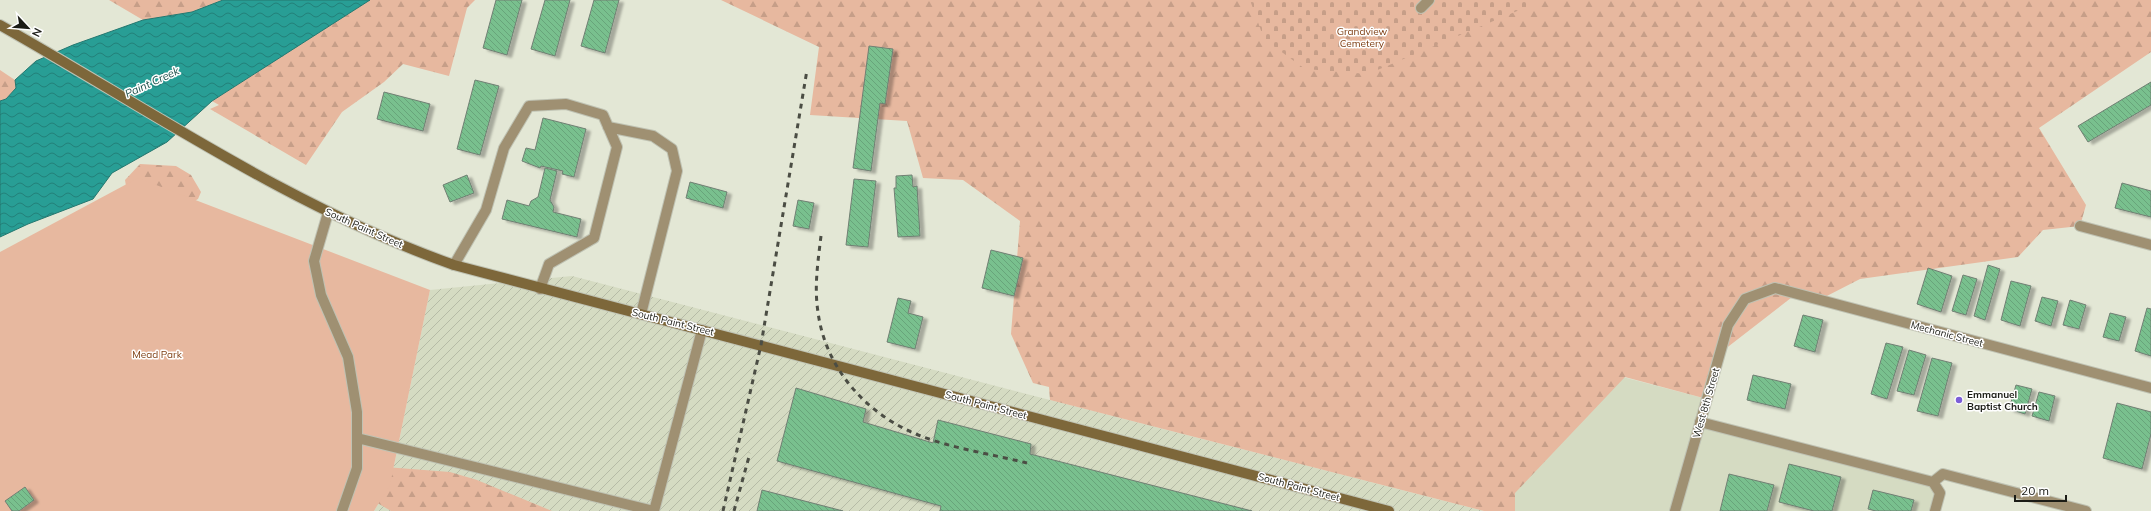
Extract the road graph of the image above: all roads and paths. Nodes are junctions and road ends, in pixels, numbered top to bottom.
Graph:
1 (1429, 0) edge
2 (1421, 8) dead end
3 (0, 25) edge
4 (608, 127) junction
5 (328, 213) junction
6 (2080, 226) dead end
7 (2151, 245) edge
8 (454, 265) junction
9 (540, 289) junction
10 (1745, 299) joint
11 (641, 314) junction
12 (702, 330) junction
13 (2151, 388) edge
14 (1700, 422) junction
15 (357, 438) junction
16 (1933, 482) junction
17 (342, 511) edge
18 (654, 511) edge
19 (1389, 511) edge
20 (1675, 511) edge
21 (1936, 511) edge
22 (2086, 511) edge

1 - 2 street
3 - 5 main road, South Paint Street
4 - 8 street
4 - 9 street
4 - 11 street
5 - 8 main road, South Paint Street
5 - 15 street
6 - 7 street
8 - 9 main road, South Paint Street
9 - 11 main road, South Paint Street
10 - 13 street, Mechanic Street
10 - 14 street, West 8th Street
11 - 12 main road, South Paint Street
12 - 18 street
12 - 19 main road, South Paint Street
14 - 16 street
14 - 20 street, West 8th Street
15 - 17 street
15 - 18 street
16 - 21 street
16 - 22 street

